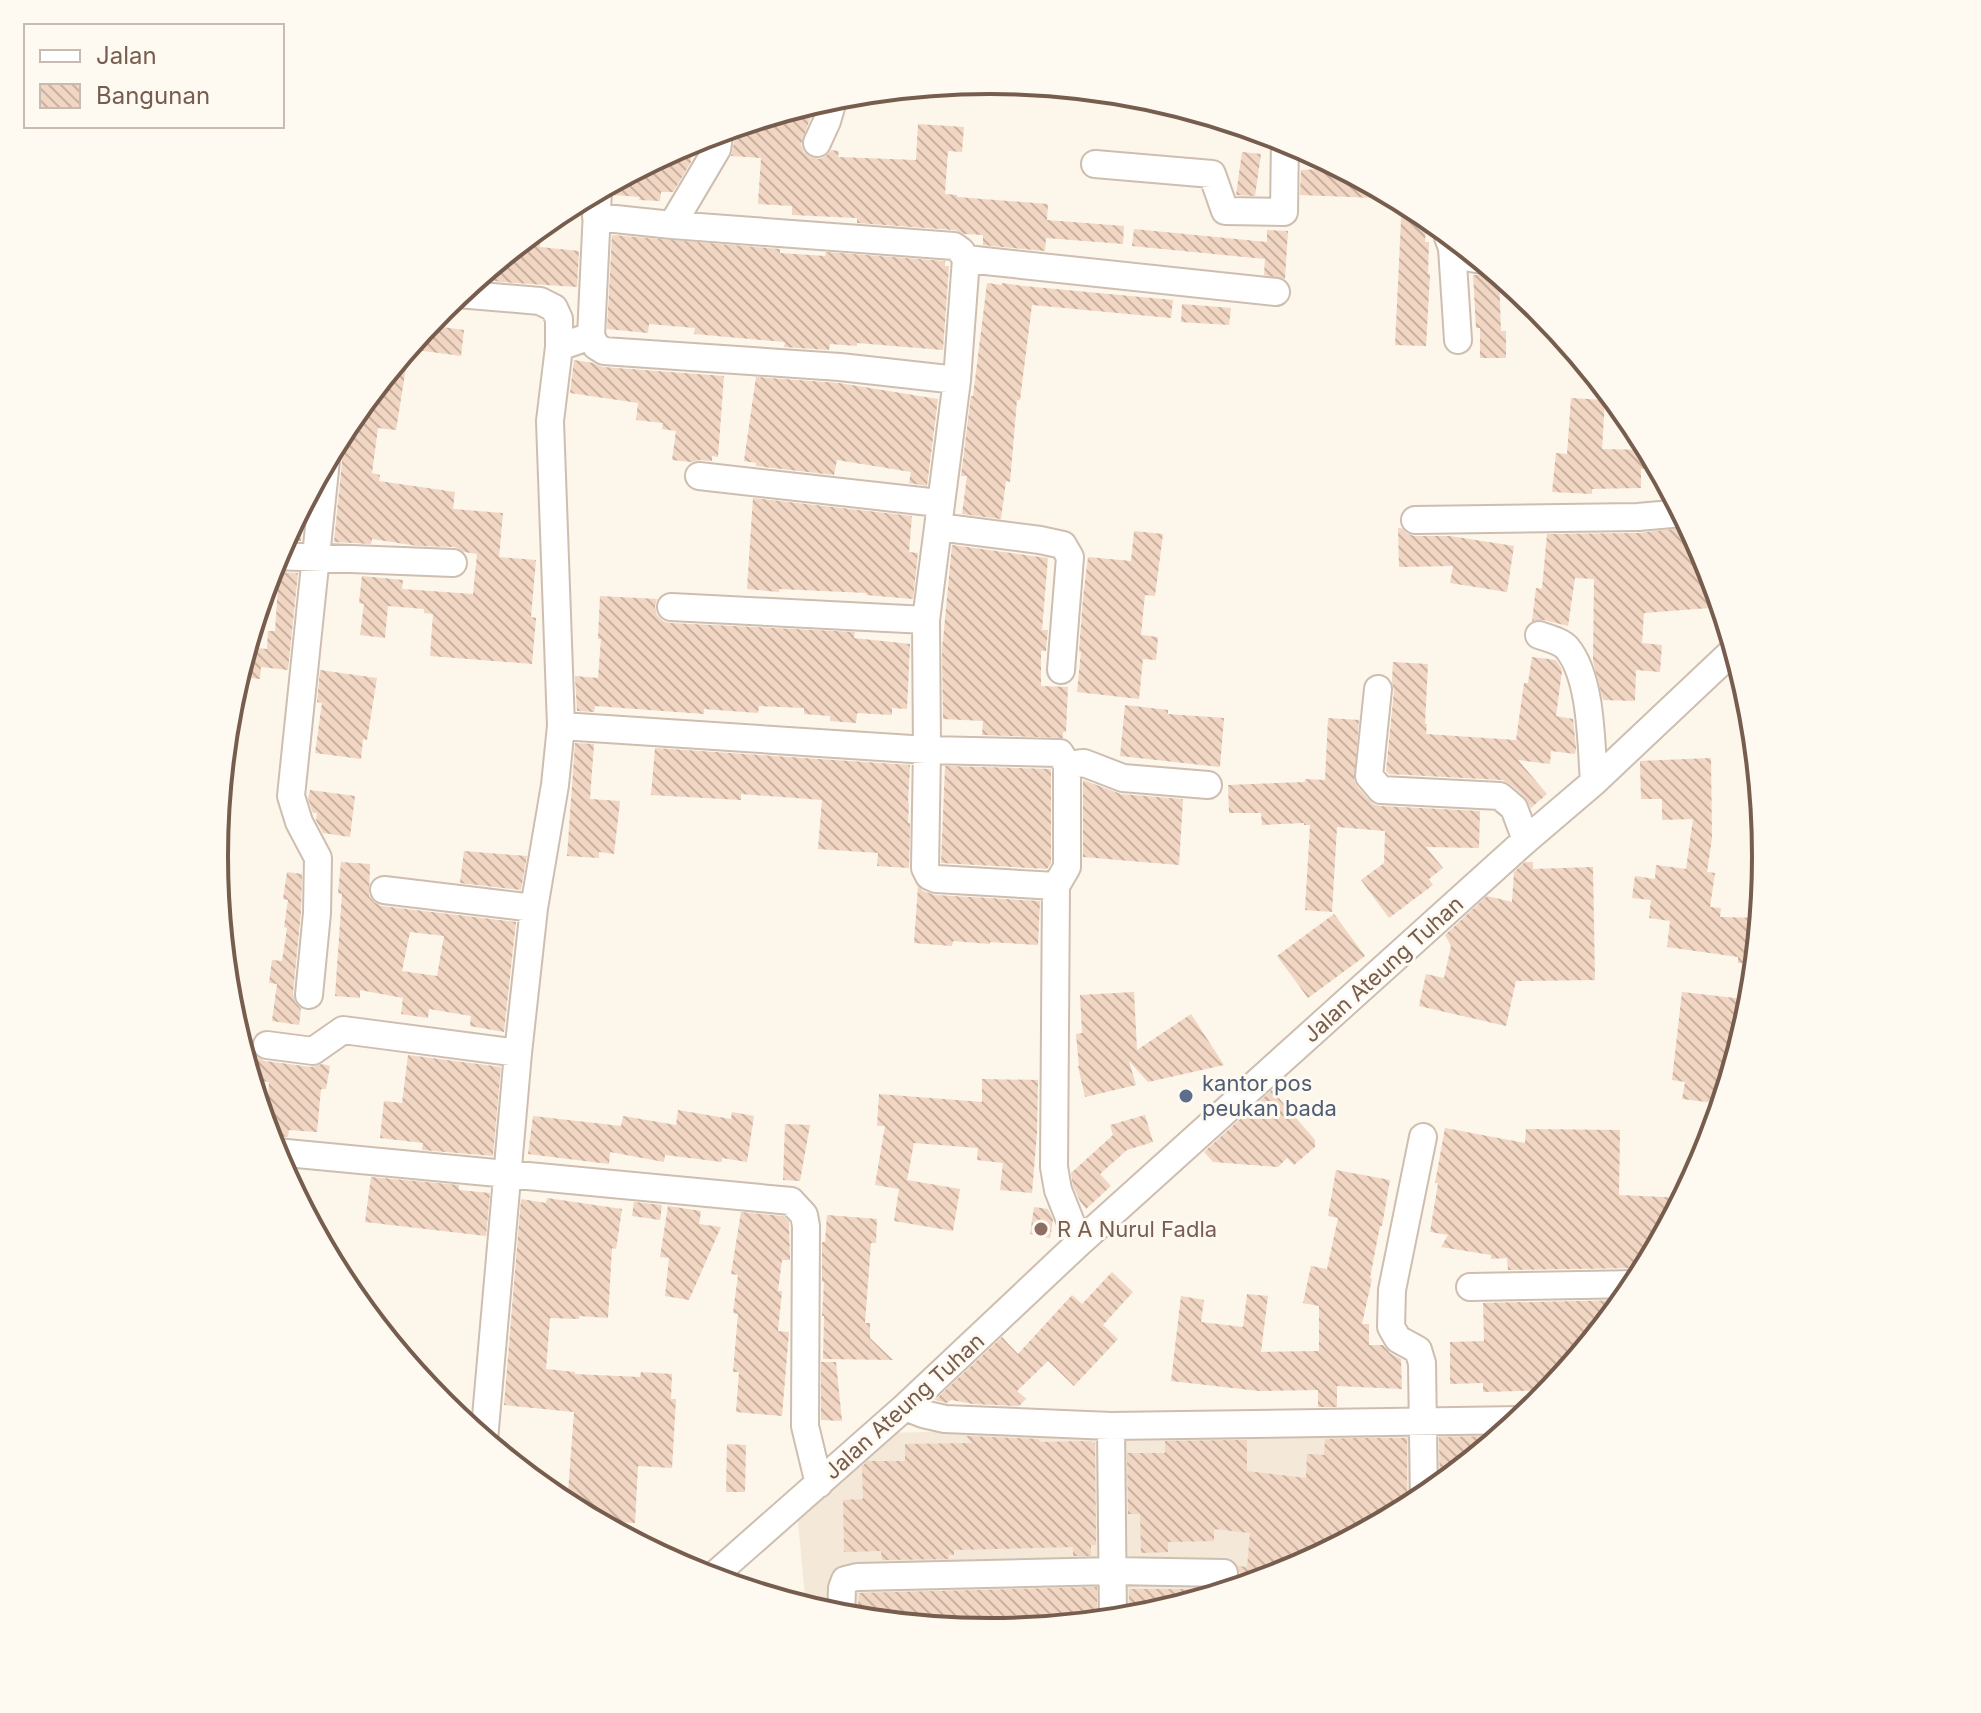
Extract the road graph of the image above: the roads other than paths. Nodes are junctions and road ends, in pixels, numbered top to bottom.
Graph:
1 (830, 112) edge
2 (817, 143) dead end
3 (718, 145) edge
4 (1285, 153) edge
5 (1095, 164) dead end
6 (597, 204) edge
7 (596, 217) junction
8 (672, 225) junction
9 (1450, 248) edge
10 (966, 259) junction
11 (1276, 292) dead end
12 (474, 295) edge
13 (591, 336) junction
14 (1458, 340) dead end
15 (559, 347) junction
16 (957, 380) junction
17 (699, 476) dead end
18 (323, 488) edge
19 (1671, 514) edge
20 (939, 515) junction
21 (1415, 520) dead end
22 (290, 557) edge
23 (316, 558) junction
24 (453, 563) dead end
25 (671, 607) dead end
26 (926, 620) junction
27 (1539, 635) dead end
28 (1726, 657) edge
29 (1061, 670) dead end
30 (1378, 689) dead end
31 (561, 726) junction
32 (927, 750) junction
33 (1067, 765) junction
34 (1594, 782) junction
35 (1208, 785) dead end
36 (1526, 840) junction
37 (1056, 886) junction
38 (384, 890) dead end
39 (534, 908) junction
40 (309, 995) dead end
41 (267, 1045) dead end
42 (518, 1053) junction
43 (1423, 1137) dead end
44 (288, 1153) edge
45 (508, 1174) junction
46 (1079, 1243) junction
47 (1621, 1284) edge
48 (1470, 1287) dead end
49 (905, 1407) junction
50 (1503, 1420) edge
51 (1423, 1422) junction
52 (1111, 1426) junction
53 (485, 1427) edge
54 (1424, 1483) edge
55 (819, 1484) junction
56 (721, 1570) edge
57 (1113, 1571) junction
58 (1224, 1573) dead end
59 (841, 1604) edge
60 (1113, 1608) edge

1 - 2 street
3 - 8 street
4 - 5 street
6 - 7 street
7 - 8 street
7 - 13 street
8 - 10 street
9 - 14 street
10 - 11 street
10 - 16 street
12 - 15 street
13 - 15 street
13 - 16 street
15 - 31 street
16 - 20 street
17 - 20 street
18 - 23 street
19 - 21 street
20 - 26 street
20 - 29 street
22 - 23 street
23 - 24 street
23 - 40 street
25 - 26 street
26 - 32 street
27 - 34 street
28 - 34 street, Jalan Ateung Tuhan
30 - 36 street
31 - 32 street
31 - 39 street
32 - 33 street
32 - 37 street
33 - 35 street
33 - 37 street
34 - 36 street, Jalan Ateung Tuhan
36 - 46 street, Jalan Ateung Tuhan
37 - 46 street
38 - 39 street
39 - 42 street
41 - 42 street
42 - 45 street
43 - 51 street
44 - 45 street
45 - 53 street
45 - 55 street
46 - 49 street, Jalan Ateung Tuhan
47 - 48 street
49 - 52 street
49 - 55 street, Jalan Ateung Tuhan
50 - 51 street
51 - 52 street
51 - 54 street
52 - 57 street
55 - 56 street, Jalan Ateung Tuhan
57 - 58 street
57 - 59 street
57 - 60 street

